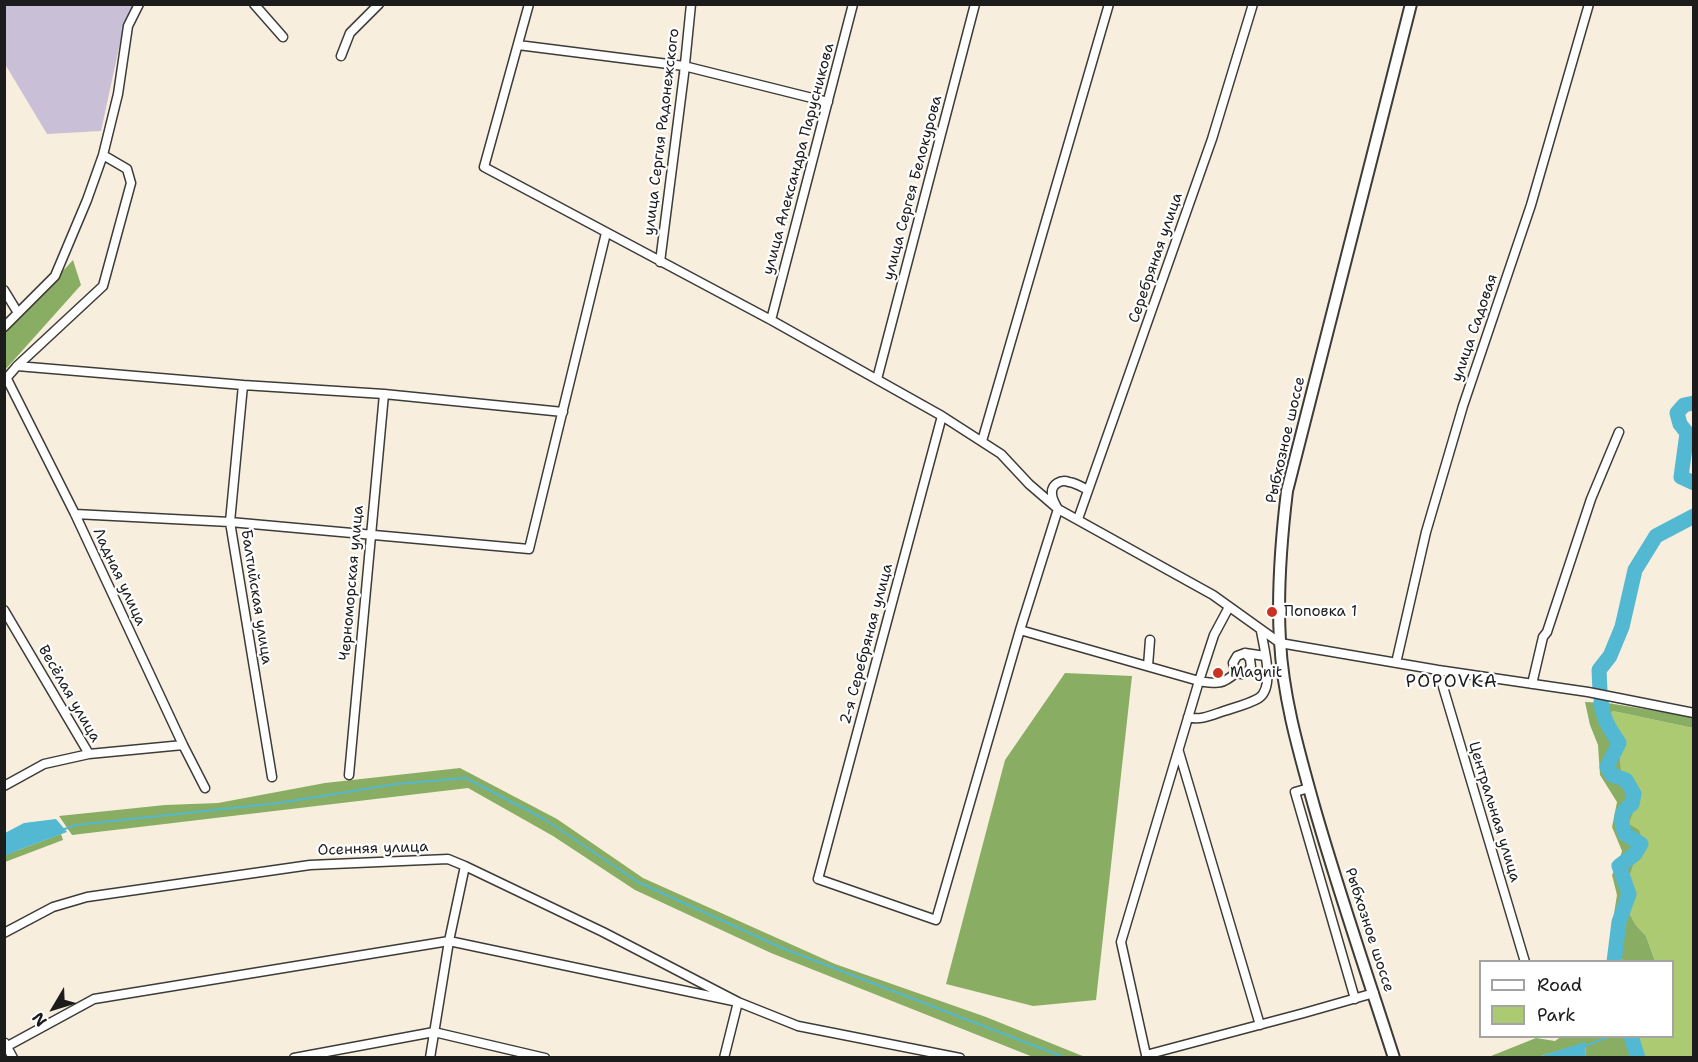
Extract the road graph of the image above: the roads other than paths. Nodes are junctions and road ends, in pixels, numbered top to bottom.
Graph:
1 (139, 4) edge
2 (254, 4) edge
3 (379, 4) edge
4 (529, 4) edge
5 (691, 4) edge
6 (853, 4) edge
7 (975, 4) edge
8 (1108, 4) edge
9 (1253, 4) edge
10 (1411, 4) edge
11 (1589, 4) edge
12 (283, 37) dead end
13 (518, 45) junction
14 (341, 56) dead end
15 (684, 66) junction
16 (828, 102) junction
17 (102, 155) junction
18 (606, 233) junction
19 (660, 262) junction
20 (4, 290) edge
21 (18, 313) junction
22 (771, 320) junction
23 (4, 327) edge
24 (17, 366) junction
25 (877, 379) junction
26 (6, 380) edge
27 (243, 385) junction
28 (384, 394) junction
29 (563, 412) junction
30 (942, 416) junction
31 (1619, 432) dead end
32 (982, 441) junction
33 (1088, 490) junction
34 (1058, 509) junction
35 (75, 514) junction
36 (1078, 519) junction
37 (230, 522) junction
38 (370, 536) junction
39 (1229, 607) junction
40 (4, 610) edge
41 (1020, 630) junction
42 (1261, 631) junction
43 (1150, 640) dead end
44 (1280, 643) junction
45 (1245, 653) junction
46 (1265, 656) junction
47 (1396, 663) junction
48 (1148, 666) junction
49 (1438, 670) junction
50 (1238, 672) junction
51 (1199, 681) junction
52 (1532, 684) junction
53 (1694, 713) edge
54 (1188, 717) junction
55 (183, 746) junction
56 (1179, 750) junction
57 (89, 754) junction
58 (350, 775) dead end
59 (272, 777) dead end
60 (4, 786) edge
61 (205, 788) dead end
62 (1309, 788) junction
63 (465, 866) junction
64 (4, 933) edge
65 (449, 941) junction
66 (1524, 960) edge
67 (1374, 993) junction
68 (1355, 999) junction
69 (738, 1002) junction
70 (1260, 1025) junction
71 (434, 1032) junction
72 (5, 1046) edge
73 (13, 1058) edge
74 (294, 1058) edge
75 (430, 1058) edge
76 (544, 1058) edge
77 (724, 1058) edge
78 (960, 1058) edge
79 (1394, 1058) edge

1 - 17 street
2 - 12 street
3 - 14 street
4 - 13 street
5 - 15 street, улица Сергия Радонежского
6 - 16 street, улица Александра Парусникова
7 - 25 street, улица Сергея Белокурова
8 - 32 street
9 - 33 street, Серебряная улица
10 - 44 street, Рыбхозное шоссе
11 - 47 street, улица Садовая
13 - 15 street
13 - 18 street
15 - 16 street
15 - 19 street, улица Сергия Радонежского
16 - 22 street, улица Александра Парусникова
17 - 21 street
17 - 24 street
18 - 19 street
18 - 29 street
19 - 22 street
20 - 21 street
21 - 23 street
22 - 25 street
24 - 26 street
24 - 27 street
25 - 30 street
26 - 35 street, Ладная улица
27 - 28 street
27 - 37 street, Балтийская улица
28 - 29 street
28 - 38 street, Черноморская улица
29 - 38 street
30 - 32 street
30 - 41 street, 2-я Серебряная улица
31 - 52 street
32 - 34 street
33 - 34 street
33 - 36 street, Серебряная улица
34 - 36 street
34 - 41 street
35 - 37 street
35 - 55 street, Ладная улица
36 - 39 street
37 - 38 street
37 - 59 street, Балтийская улица
38 - 58 street, Черноморская улица
39 - 42 street
39 - 51 street
40 - 57 street, Весёлая улица
41 - 48 street
42 - 44 street
42 - 46 street
43 - 48 street
44 - 47 street
44 - 62 street, Рыбхозное шоссе
45 - 46 street
45 - 50 street
45 - 50 street
46 - 54 street
47 - 49 street
48 - 51 street
49 - 52 street
49 - 66 street, Центральная улица
50 - 51 street
51 - 54 street
52 - 53 street
54 - 56 street
55 - 57 street
55 - 61 street, Ладная улица
56 - 70 street
56 - 70 street
57 - 60 street, Весёлая улица
62 - 67 street, Рыбхозное шоссе
62 - 68 street
63 - 64 street, Осенняя улица
63 - 65 street
63 - 69 street, Осенняя улица
65 - 69 street
65 - 71 street
65 - 72 street
67 - 68 street
67 - 79 street, Рыбхозное шоссе
68 - 70 street
69 - 77 street
69 - 78 street
71 - 74 street
71 - 75 street
71 - 76 street
72 - 73 street

